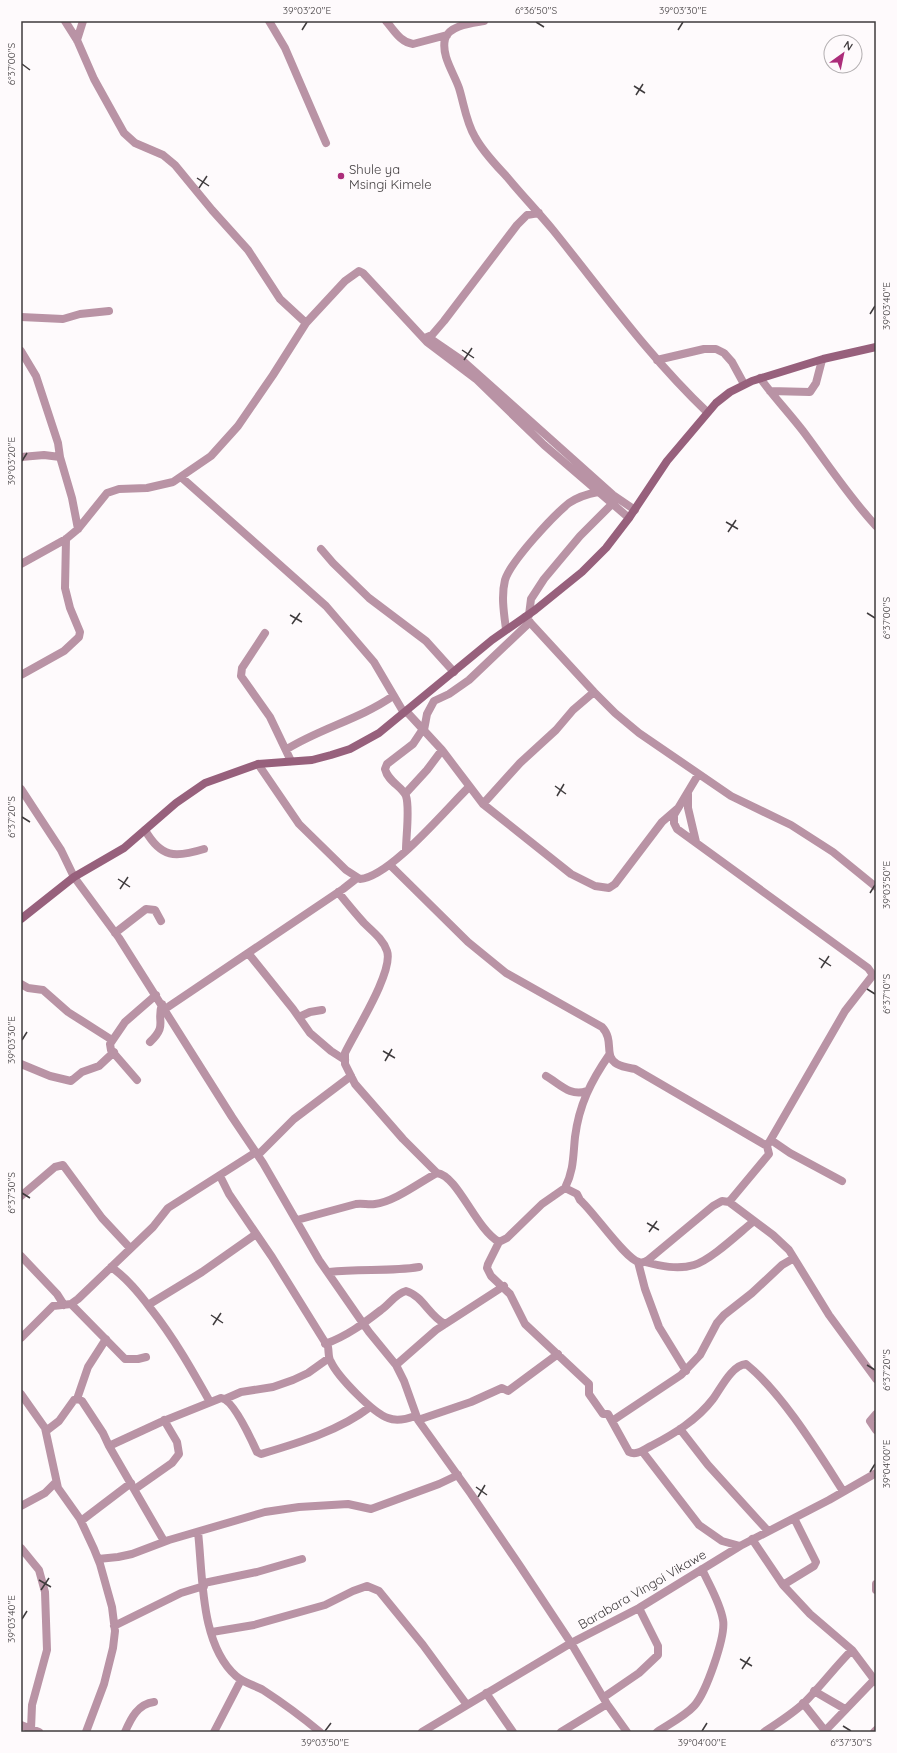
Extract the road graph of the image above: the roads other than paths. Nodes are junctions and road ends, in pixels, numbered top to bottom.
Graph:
1 (65, 21) edge
2 (82, 21) edge
3 (269, 21) edge
4 (386, 21) edge
5 (484, 21) edge
6 (447, 35) junction
7 (77, 40) junction
8 (326, 143) dead end
9 (539, 214) junction
10 (109, 311) dead end
11 (21, 317) edge
12 (306, 323) junction
13 (426, 338) junction
14 (876, 346) edge
15 (21, 351) edge
16 (657, 360) junction
17 (822, 360) junction
18 (760, 378) junction
19 (744, 384) junction
20 (770, 391) junction
21 (707, 412) junction
22 (21, 457) edge
23 (60, 457) junction
24 (181, 477) junction
25 (598, 492) junction
26 (612, 504) junction
27 (635, 510) junction
28 (629, 518) junction
29 (876, 526) edge
30 (78, 529) junction
31 (66, 539) junction
32 (321, 549) dead end
33 (21, 564) edge
34 (528, 618) junction
35 (506, 629) junction
36 (265, 633) dead end
37 (454, 672) junction
38 (21, 675) edge
39 (594, 692) junction
40 (393, 696) junction
41 (405, 712) junction
42 (423, 729) junction
43 (286, 749) junction
44 (442, 750) junction
45 (291, 761) junction
46 (258, 764) junction
47 (698, 775) junction
48 (469, 786) junction
49 (21, 789) edge
50 (689, 791) junction
51 (405, 794) junction
52 (483, 804) junction
53 (679, 808) junction
54 (145, 830) junction
55 (696, 842) junction
56 (204, 848) dead end
57 (406, 850) junction
58 (390, 865) junction
59 (74, 877) junction
60 (357, 878) junction
61 (876, 887) edge
62 (338, 892) junction
63 (21, 919) edge
64 (161, 921) dead end
65 (115, 933) junction
66 (248, 953) junction
67 (21, 984) edge
68 (156, 995) junction
69 (164, 1007) junction
70 (322, 1010) dead end
71 (299, 1018) junction
72 (112, 1040) junction
73 (150, 1042) dead end
74 (114, 1052) junction
75 (609, 1055) junction
76 (345, 1060) junction
77 (21, 1064) edge
78 (351, 1076) junction
79 (546, 1076) dead end
80 (137, 1080) dead end
81 (587, 1091) junction
82 (769, 1143) junction
83 (257, 1153) junction
84 (437, 1173) junction
85 (220, 1176) junction
86 (842, 1181) dead end
87 (565, 1188) junction
88 (21, 1196) edge
89 (729, 1202) junction
90 (297, 1220) junction
91 (754, 1221) junction
92 (256, 1234) junction
93 (499, 1242) junction
94 (130, 1248) junction
95 (21, 1256) edge
96 (794, 1258) junction
97 (642, 1262) junction
98 (111, 1267) junction
99 (419, 1267) dead end
100 (329, 1272) junction
101 (504, 1286) junction
102 (68, 1305) junction
103 (148, 1305) junction
104 (363, 1322) junction
105 (445, 1324) junction
106 (21, 1338) edge
107 (106, 1339) junction
108 (325, 1344) junction
109 (558, 1354) junction
110 (146, 1356) dead end
111 (329, 1358) junction
112 (396, 1366) junction
113 (686, 1371) junction
114 (876, 1379) edge
115 (21, 1394) edge
116 (77, 1399) junction
117 (225, 1399) junction
118 (210, 1402) junction
119 (370, 1407) junction
120 (876, 1414) edge
121 (416, 1418) junction
122 (164, 1420) junction
123 (612, 1421) junction
124 (680, 1429) junction
125 (876, 1430) edge
126 (46, 1431) junction
127 (109, 1446) junction
128 (642, 1451) junction
129 (876, 1473) edge
130 (458, 1475) junction
131 (56, 1482) junction
132 (133, 1486) junction
133 (843, 1491) junction
134 (21, 1506) edge
135 (794, 1518) junction
136 (81, 1521) junction
137 (768, 1531) junction
138 (198, 1532) junction
139 (752, 1540) junction
140 (164, 1541) junction
141 (740, 1546) junction
142 (21, 1548) edge
143 (98, 1559) junction
144 (302, 1559) dead end
145 (702, 1569) junction
146 (204, 1584) junction
147 (876, 1584) edge
148 (783, 1585) junction
149 (876, 1590) edge
150 (639, 1608) junction
151 (114, 1626) junction
152 (212, 1632) junction
153 (572, 1644) junction
154 (852, 1650) junction
155 (241, 1680) junction
156 (875, 1681) edge
157 (814, 1691) junction
158 (486, 1693) junction
159 (605, 1700) junction
160 (154, 1702) dead end
161 (803, 1704) junction
162 (467, 1705) junction
163 (845, 1709) junction
164 (21, 1725) edge
165 (35, 1730) edge
166 (826, 1731) edge
167 (86, 1732) edge
168 (125, 1732) edge
169 (214, 1732) edge
170 (320, 1732) edge
171 (422, 1732) edge
172 (513, 1732) edge
173 (561, 1732) edge
174 (627, 1732) edge
175 (657, 1732) edge
176 (764, 1732) edge

1 - 7 street
2 - 7 street
3 - 8 street
4 - 6 street
5 - 6 street
6 - 9 street
7 - 12 street
9 - 13 street
9 - 16 street
10 - 11 street
12 - 13 street
12 - 24 street
13 - 25 street
13 - 27 street
14 - 17 street
15 - 23 street
16 - 19 street
16 - 21 street
17 - 18 street
17 - 20 street
18 - 19 street
18 - 20 street
19 - 21 street
20 - 29 street
21 - 27 street
22 - 23 street
23 - 30 street
24 - 30 street
24 - 40 street
25 - 26 street
25 - 35 street
26 - 28 street
26 - 34 street
27 - 28 street
28 - 34 street
30 - 31 street
31 - 33 street
31 - 38 street
32 - 37 street
34 - 35 street
34 - 39 street
34 - 42 street
35 - 37 street
36 - 43 street
37 - 41 street
39 - 47 street
39 - 52 street
40 - 41 street
40 - 43 street
41 - 42 street
41 - 45 street
42 - 44 street
42 - 51 street
43 - 45 street
44 - 48 street
44 - 51 street
45 - 46 street
46 - 54 street
46 - 60 street
47 - 50 street
47 - 61 street
48 - 52 street
48 - 57 street
49 - 59 street
50 - 53 street
50 - 55 street
51 - 57 street
52 - 53 street
53 - 55 street
54 - 56 street
54 - 59 street
55 - 82 street
57 - 58 street
58 - 60 street
58 - 75 street
59 - 63 street
59 - 65 street
60 - 62 street
62 - 66 street
62 - 76 street
64 - 65 street
65 - 68 street
66 - 69 street
66 - 71 street
67 - 72 street
68 - 69 street
68 - 72 street
69 - 73 street
69 - 83 street
70 - 71 street
71 - 76 street
72 - 74 street
74 - 77 street
74 - 80 street
75 - 81 street
75 - 82 street
76 - 78 street
78 - 83 street
78 - 84 street
79 - 81 street
81 - 87 street
82 - 86 street
82 - 89 street
83 - 85 street
83 - 90 street
84 - 90 street
84 - 93 street
85 - 92 street
85 - 94 street
87 - 93 street
87 - 97 street
88 - 94 street
89 - 91 street
89 - 97 street
90 - 100 street
91 - 96 street
91 - 97 street
92 - 103 street
92 - 108 street
93 - 101 street
94 - 98 street
95 - 102 street
96 - 113 street
96 - 114 street
97 - 113 street
98 - 102 street
98 - 103 street
99 - 100 street
100 - 104 street
101 - 105 street
101 - 109 street
102 - 106 street
102 - 107 street
103 - 118 street
104 - 105 street
104 - 108 street
104 - 112 street
105 - 112 street
107 - 110 street
107 - 116 street
108 - 111 street
109 - 121 street
109 - 123 street
111 - 117 street
111 - 119 street
112 - 121 street
113 - 123 street
115 - 126 street
116 - 126 street
116 - 127 street
117 - 118 street
117 - 119 street
118 - 122 street
119 - 121 street
120 - 125 street
121 - 130 street
122 - 127 street
122 - 132 street
123 - 128 street
124 - 128 street
124 - 133 street
124 - 137 street
126 - 131 street
127 - 132 street
128 - 141 street
129 - 133 street, Barabara Vingoi Vikawe
130 - 138 street
130 - 153 street
131 - 134 street
131 - 136 street
132 - 136 street
132 - 140 street
133 - 135 street, Barabara Vingoi Vikawe
135 - 137 street, Barabara Vingoi Vikawe
135 - 148 street
136 - 143 street
137 - 139 street, Barabara Vingoi Vikawe
138 - 140 street
138 - 146 street
139 - 141 street, Barabara Vingoi Vikawe
139 - 148 street
140 - 143 street
141 - 145 street, Barabara Vingoi Vikawe
142 - 165 street
143 - 151 street
144 - 146 street
145 - 150 street, Barabara Vingoi Vikawe
145 - 175 street
146 - 151 street
146 - 152 street
147 - 149 street
148 - 154 street
150 - 153 street, Barabara Vingoi Vikawe
150 - 159 street
151 - 167 street
152 - 155 street
152 - 162 street
153 - 158 street, Barabara Vingoi Vikawe
153 - 159 street
154 - 156 street
154 - 157 street
155 - 169 street
155 - 170 street
156 - 163 street
157 - 161 street
157 - 163 street
158 - 162 street, Barabara Vingoi Vikawe
158 - 172 street
159 - 173 street
159 - 174 street
160 - 168 street
161 - 166 street
161 - 176 street
162 - 171 street, Barabara Vingoi Vikawe
163 - 166 street
164 - 165 street

